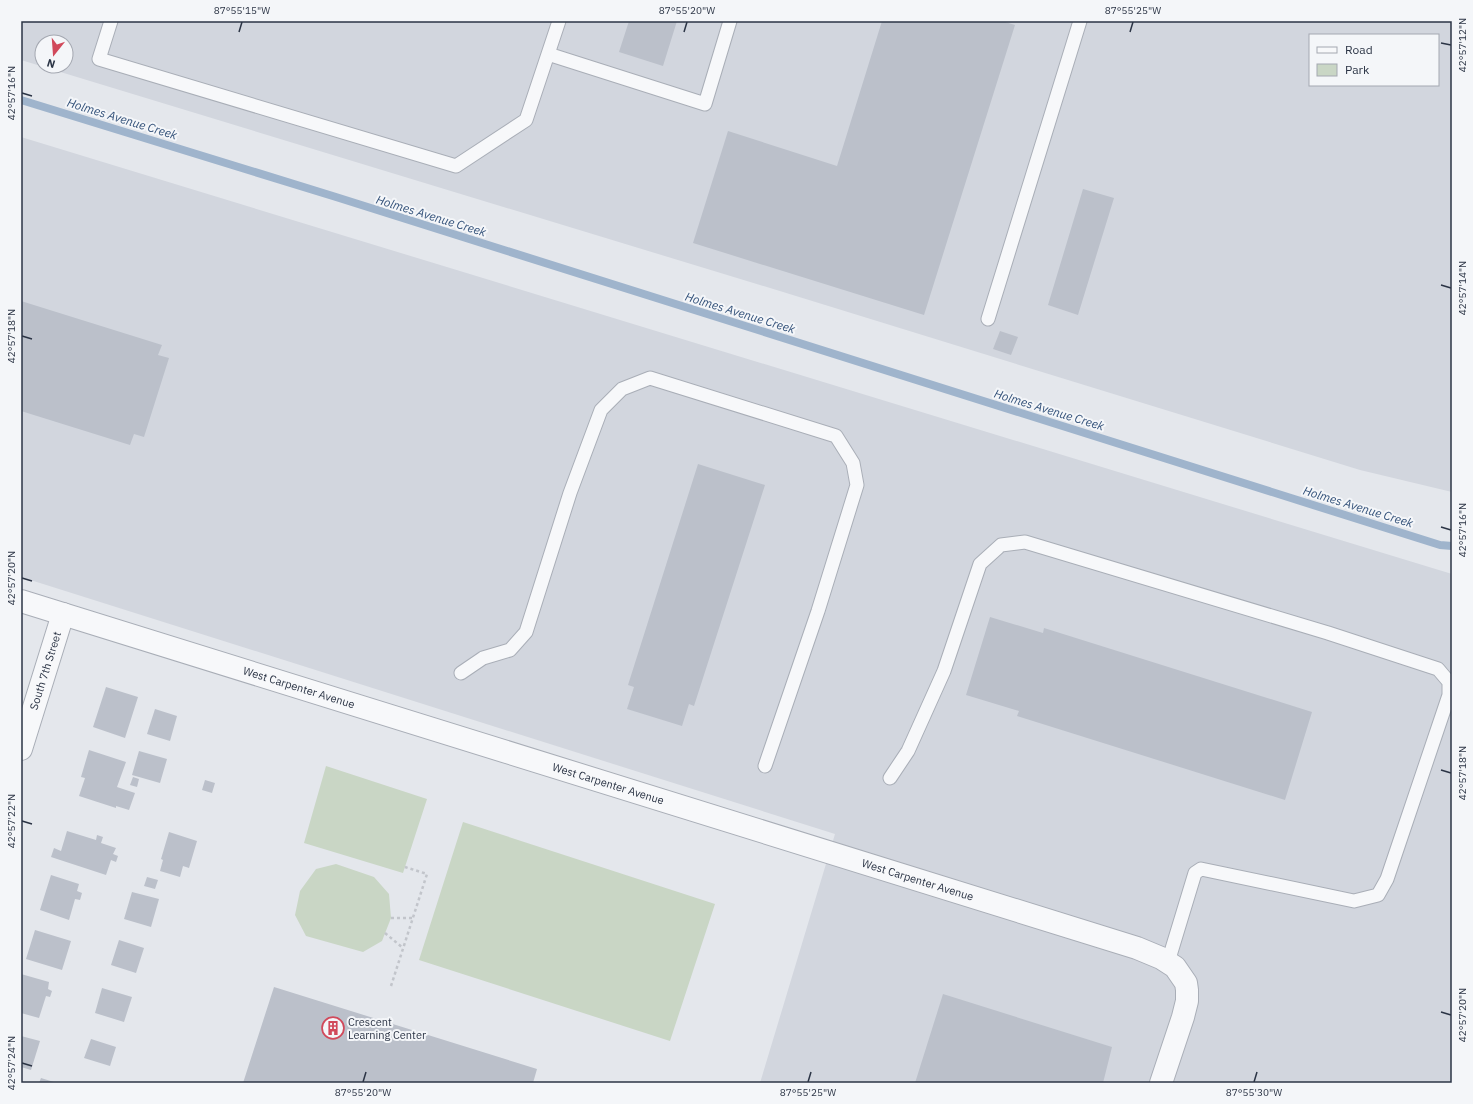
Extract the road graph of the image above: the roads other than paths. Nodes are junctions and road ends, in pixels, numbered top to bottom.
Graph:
1 (111, 21) edge
2 (559, 21) edge
3 (730, 21) edge
4 (1080, 21) edge
5 (548, 54) junction
6 (988, 319) dead end
7 (21, 601) edge
8 (63, 614) junction
9 (461, 673) dead end
10 (21, 749) edge
11 (765, 766) dead end
12 (890, 778) dead end
13 (1168, 962) junction
14 (1161, 1083) edge

1 - 5 lane
2 - 5 lane
3 - 5 lane
4 - 6 lane
7 - 8 street, West Carpenter Avenue
8 - 10 street, South 7th Street
8 - 13 street, West Carpenter Avenue
9 - 11 lane
12 - 13 lane
13 - 14 street, West Carpenter Avenue

